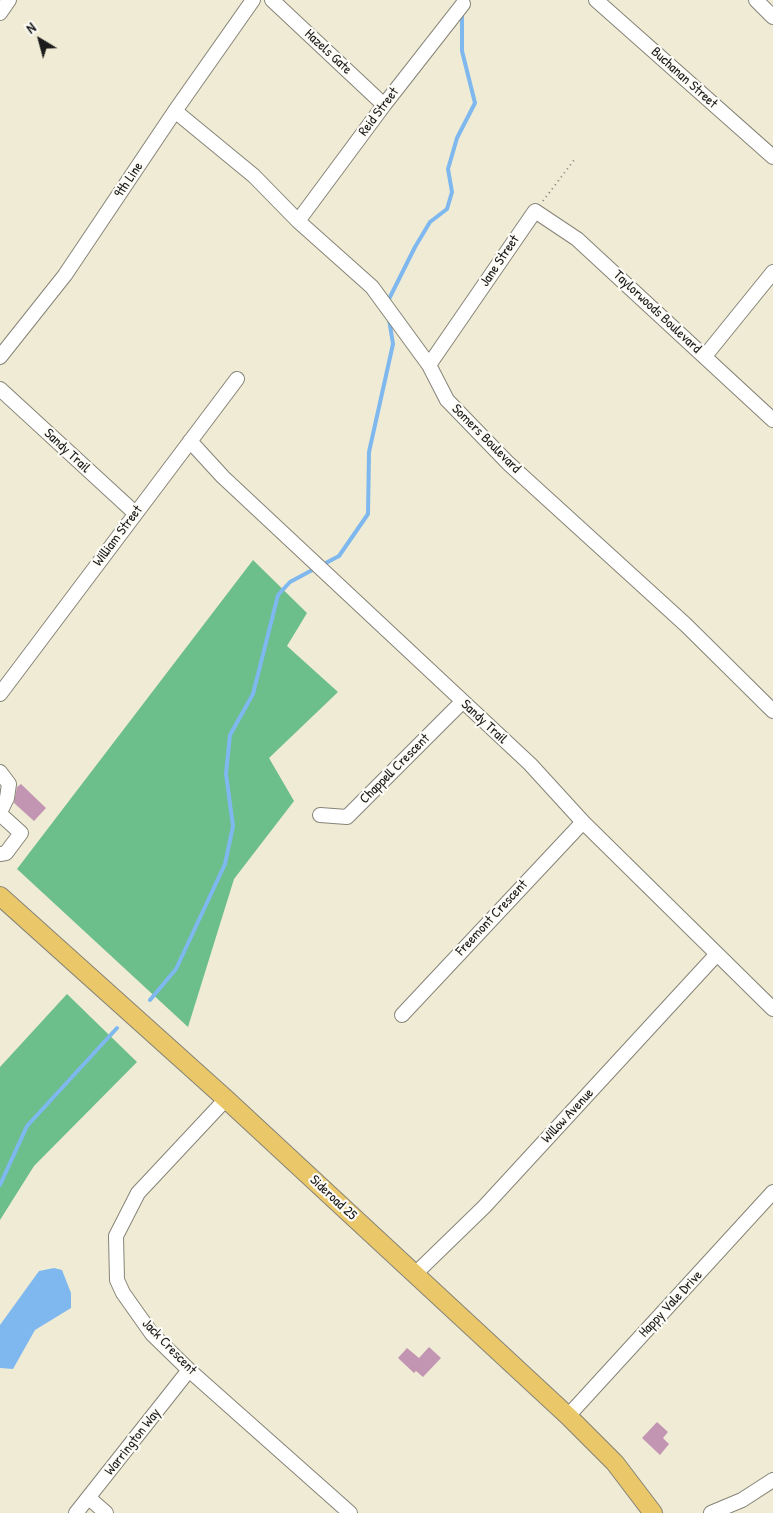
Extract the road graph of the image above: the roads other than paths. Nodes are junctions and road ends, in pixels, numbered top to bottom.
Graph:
1 (9, 0) edge
2 (253, 0) edge
3 (272, 0) edge
4 (596, 0) edge
5 (756, 0) edge
6 (771, 0) edge
7 (463, 4) dead end
8 (773, 9) edge
9 (0, 13) edge
10 (773, 17) edge
11 (384, 105) junction
12 (175, 111) junction
13 (773, 157) edge
14 (535, 211) joint
15 (298, 221) junction
16 (773, 272) edge
17 (705, 356) junction
18 (0, 357) edge
19 (429, 365) junction
20 (237, 379) dead end
21 (0, 388) edge
22 (773, 420) edge
23 (190, 441) junction
24 (135, 513) junction
25 (0, 694) edge
26 (462, 702) junction
27 (773, 711) edge
28 (0, 772) edge
29 (0, 813) edge
30 (320, 815) dead end
31 (583, 822) junction
32 (0, 854) edge
33 (0, 896) edge
34 (717, 954) junction
35 (773, 1009) edge
36 (402, 1015) dead end
37 (226, 1099) junction
38 (773, 1192) edge
39 (415, 1274) junction
40 (189, 1370) junction
41 (568, 1416) junction
42 (773, 1480) edge
43 (89, 1498) junction
44 (76, 1513) edge
45 (106, 1513) edge
46 (350, 1513) edge
47 (653, 1513) edge
48 (710, 1513) edge

1 - 9 street
2 - 12 street, 9th Line
3 - 11 street, Hazels Gate
4 - 13 street, Buchanan Street
5 - 10 street
6 - 8 street
7 - 11 street, Reid Street
11 - 15 street, Reid Street
12 - 15 street, Somers Boulevard
12 - 18 street, 9th Line
14 - 17 street, Taylorwoods Boulevard
14 - 19 street, Jane Street
15 - 19 street, Somers Boulevard
16 - 17 street
17 - 22 street, Taylorwoods Boulevard
19 - 27 street, Somers Boulevard
20 - 23 street, William Street
21 - 24 street, Sandy Trail
23 - 24 street, William Street
23 - 26 street, Sandy Trail
24 - 25 street, William Street
26 - 30 street, Chappell Crescent
26 - 31 street, Sandy Trail
28 - 29 street
29 - 32 street
31 - 34 street, Sandy Trail
31 - 36 street, Freemont Crescent
33 - 37 main road, Sideroad 25
34 - 35 street, Sandy Trail
34 - 39 street, Willow Avenue
37 - 39 main road, Sideroad 25
37 - 40 street, Jack Crescent
38 - 41 street, Happy Vale Drive
39 - 41 main road, Sideroad 25
40 - 43 street, Warrington Way
40 - 46 street, Jack Crescent
41 - 47 main road, Sideroad 25
42 - 48 street
43 - 44 street, Warrington Way
43 - 45 street

